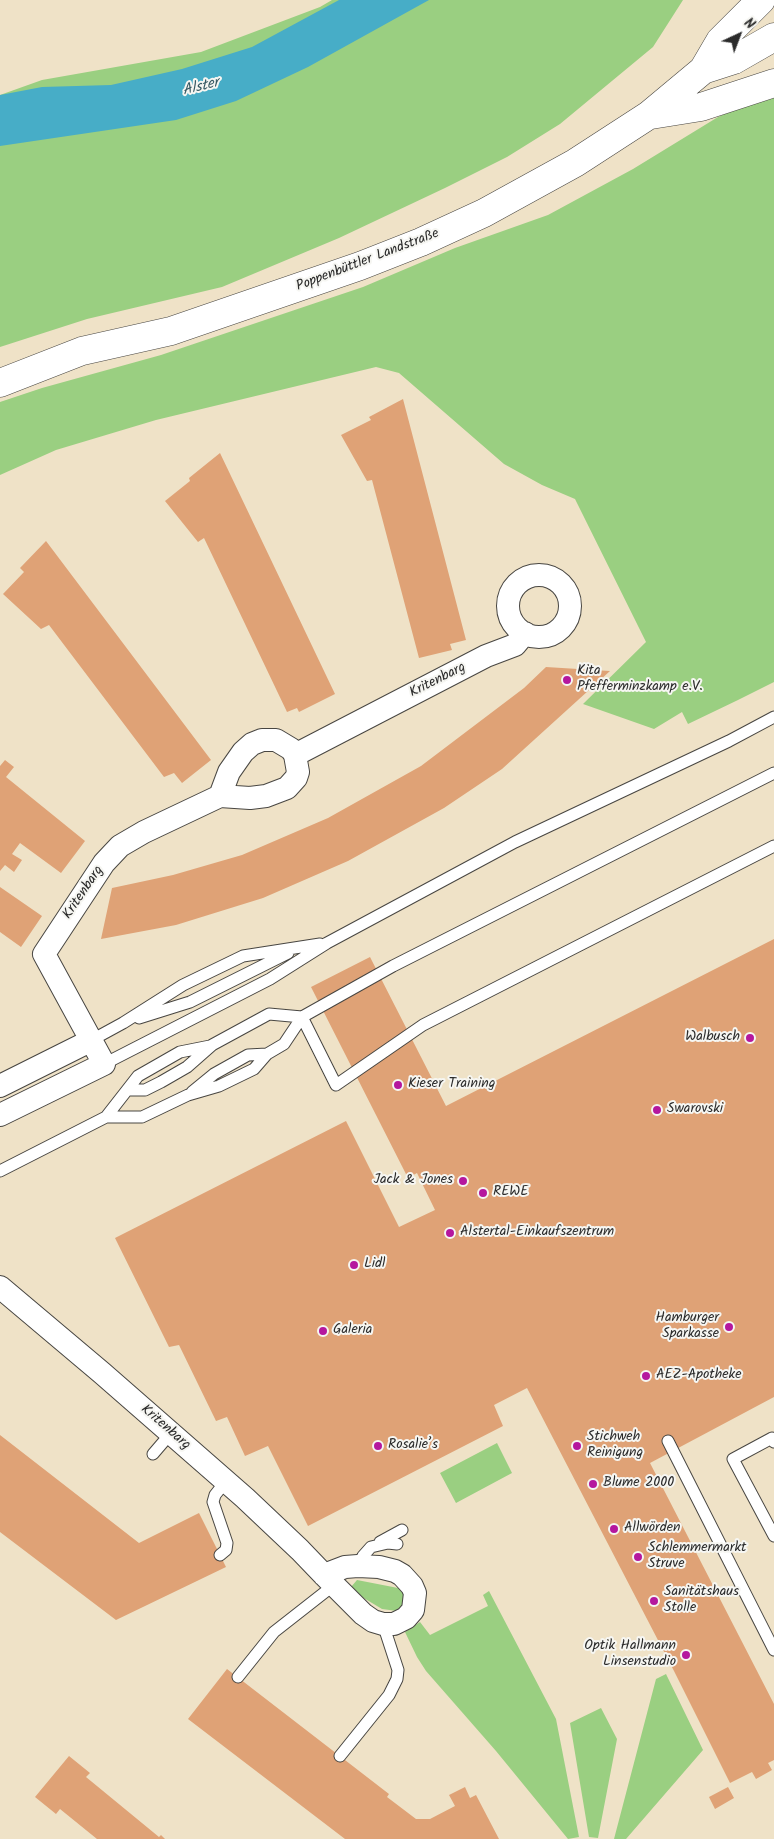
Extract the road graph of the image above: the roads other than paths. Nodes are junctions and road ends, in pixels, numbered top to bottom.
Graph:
1 (761, 0) edge
2 (774, 37) edge
3 (703, 70) junction
4 (774, 83) edge
5 (649, 115) junction
6 (0, 383) edge
7 (525, 634) dead end
8 (774, 717) edge
9 (295, 755) junction
10 (774, 773) edge
11 (220, 796) junction
12 (774, 846) edge
13 (326, 943) junction
14 (299, 948) junction
15 (302, 1017) junction
16 (123, 1024) junction
17 (90, 1041) junction
18 (212, 1045) junction
19 (104, 1064) junction
20 (0, 1086) edge
21 (128, 1090) junction
22 (0, 1115) edge
23 (106, 1117) junction
24 (0, 1171) edge
25 (0, 1287) edge
26 (171, 1433) junction
27 (668, 1441) dead end
28 (774, 1442) edge
29 (153, 1454) dead end
30 (226, 1481) junction
31 (402, 1530) dead end
32 (774, 1536) edge
33 (397, 1544) dead end
34 (374, 1545) junction
35 (220, 1555) dead end
36 (358, 1566) junction
37 (329, 1580) junction
38 (384, 1624) junction
39 (774, 1650) edge
40 (238, 1677) dead end
41 (340, 1756) dead end

1 - 3 main road, Poppenbüttler Landstraße
2 - 3 main road, Poppenbüttler Landstraße
3 - 5 main road, Poppenbüttler Landstraße
4 - 5 main road
5 - 6 main road, Poppenbüttler Landstraße
7 - 9 street, Kritenbarg
8 - 13 lane
9 - 11 street, Kritenbarg
9 - 11 street
10 - 15 lane
11 - 17 street, Kritenbarg
12 - 15 lane
13 - 14 lane
13 - 19 lane
14 - 16 lane
14 - 16 lane
15 - 18 lane
15 - 23 lane
16 - 17 lane
17 - 19 street, Kritenbarg
17 - 20 street
18 - 21 lane
18 - 21 lane
19 - 22 street
21 - 23 lane
23 - 24 lane
25 - 26 street, Kritenbarg
26 - 29 lane
26 - 30 street, Kritenbarg
27 - 39 lane
28 - 32 lane
30 - 35 lane
30 - 37 street, Kritenbarg
31 - 34 lane
33 - 34 lane
34 - 36 lane
36 - 37 street
36 - 38 street
37 - 38 street, Kritenbarg
37 - 40 lane
38 - 41 lane

